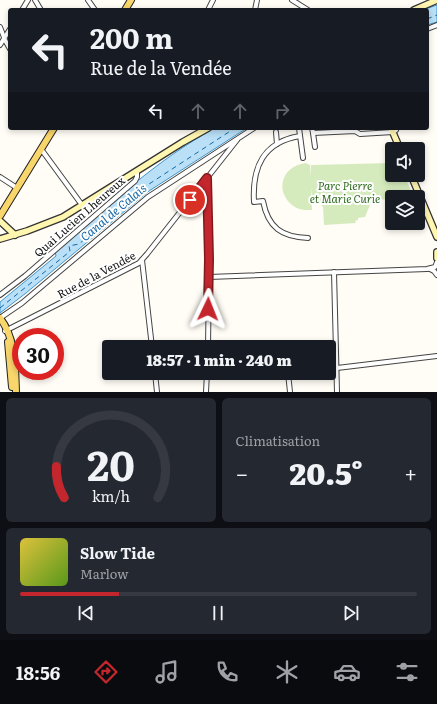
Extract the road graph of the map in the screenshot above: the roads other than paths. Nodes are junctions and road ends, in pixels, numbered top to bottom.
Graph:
1 (292, 0) edge
2 (437, 1) edge
3 (305, 8) edge
4 (420, 8) edge
5 (0, 27) edge
6 (8, 32) edge
7 (4, 39) junction
8 (0, 45) edge
9 (8, 46) edge
10 (53, 130) edge
11 (205, 130) edge
12 (251, 130) edge
13 (299, 130) edge
14 (312, 130) edge
15 (355, 130) edge
16 (394, 130) edge
17 (276, 132) dead end
18 (300, 136) junction
19 (240, 137) junction
20 (398, 142) edge
21 (400, 142) edge
22 (277, 144) junction
23 (315, 147) dead end
24 (41, 149) junction
25 (303, 158) dead end
26 (138, 171) junction
27 (0, 177) edge
28 (207, 178) junction
29 (414, 182) edge
30 (417, 182) edge
31 (18, 188) junction
32 (82, 206) junction
33 (0, 216) edge
34 (0, 221) edge
35 (437, 229) edge
36 (15, 235) junction
37 (437, 237) edge
38 (308, 238) dead end
39 (0, 239) edge
40 (437, 252) edge
41 (437, 258) edge
42 (142, 260) junction
43 (437, 262) edge
44 (427, 269) junction
45 (334, 272) junction
46 (437, 275) edge
47 (209, 277) junction
48 (0, 295) edge
49 (0, 318) edge
50 (4, 328) edge
51 (151, 340) edge
52 (208, 340) edge
53 (437, 356) edge
54 (337, 368) junction
55 (156, 380) edge
56 (207, 380) edge
57 (289, 380) edge
58 (14, 392) edge
59 (157, 392) edge
60 (206, 392) edge
61 (290, 392) edge
62 (337, 392) edge

1 - 3 street
2 - 4 street
5 - 7 street
6 - 7 street
7 - 8 street
7 - 9 street
10 - 24 main road
11 - 26 street, Quai Lucien Lheureux
12 - 19 street
13 - 18 street
14 - 15 street
14 - 23 street
15 - 16 street
16 - 20 street
16 - 21 street
17 - 22 street
18 - 22 street
18 - 25 street
19 - 28 street, Rue de la Vendée
19 - 49 street
22 - 38 street
24 - 31 main road
24 - 32 street
26 - 32 street
26 - 48 street, Quai Lucien Lheureux
27 - 31 street
28 - 42 street, Rue de la Vendée
28 - 47 street
29 - 37 street
30 - 35 street
31 - 33 main road
32 - 36 street
34 - 36 street
36 - 39 street
40 - 41 street
42 - 50 street, Rue de la Vendée
42 - 51 street
43 - 44 street
44 - 45 street
44 - 46 street
45 - 47 street
45 - 54 street
47 - 52 street
50 - 58 main road
53 - 54 street
54 - 62 street
55 - 59 street
56 - 60 street
57 - 61 street

